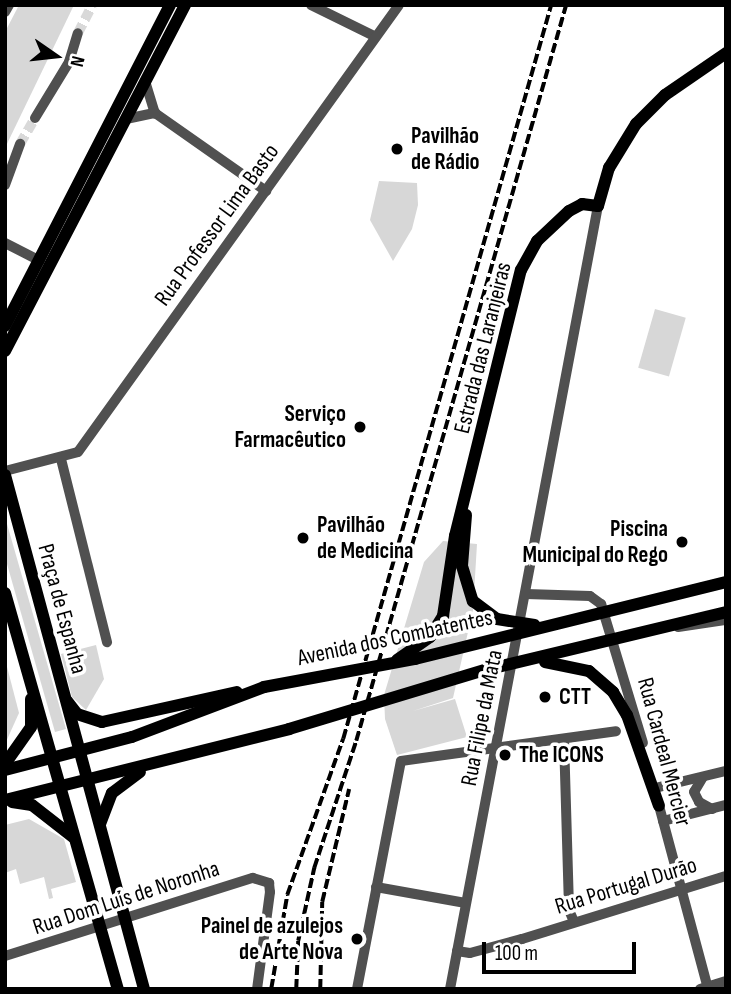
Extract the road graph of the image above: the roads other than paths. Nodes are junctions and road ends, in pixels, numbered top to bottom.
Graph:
1 (9, 5) edge
2 (170, 5) edge
3 (186, 5) edge
4 (312, 5) edge
5 (399, 5) edge
6 (5, 12) edge
7 (78, 33) tunnel mouth
8 (376, 37) junction
9 (726, 53) edge
10 (145, 81) junction
11 (155, 113) junction
12 (35, 118) tunnel mouth
13 (126, 118) junction
14 (112, 121) junction
15 (20, 144) tunnel mouth
16 (5, 185) edge
17 (266, 191) junction
18 (598, 206) junction
19 (5, 243) edge
20 (40, 261) junction
21 (5, 326) edge
22 (5, 351) edge
23 (61, 459) junction
24 (5, 473) edge
25 (5, 508) edge
26 (460, 537) junction
27 (24, 549) junction
28 (726, 582) edge
29 (5, 593) edge
30 (526, 594) junction
31 (726, 612) edge
32 (726, 620) edge
33 (549, 626) junction
34 (667, 628) junction
35 (107, 642) dead end
36 (534, 661) junction
37 (391, 663) junction
38 (29, 681) junction
39 (264, 687) junction
40 (61, 688) junction
41 (616, 732) dead end
42 (564, 739) junction
43 (496, 747) junction
44 (78, 753) junction
45 (54, 759) junction
46 (5, 764) edge
47 (149, 767) junction
48 (5, 770) edge
49 (726, 771) edge
50 (703, 776) junction
51 (85, 780) junction
52 (61, 786) junction
53 (654, 788) junction
54 (5, 801) edge
55 (726, 805) edge
56 (659, 806) junction
57 (712, 809) junction
58 (663, 821) junction
59 (100, 833) junction
60 (75, 840) junction
61 (726, 876) edge
62 (376, 887) junction
63 (681, 889) junction
64 (467, 903) junction
65 (125, 919) junction
66 (574, 922) junction
67 (100, 927) junction
68 (457, 951) junction
69 (5, 957) edge
70 (726, 981) edge
71 (704, 988) edge
72 (118, 989) edge
73 (145, 989) edge
74 (257, 989) edge
75 (357, 989) edge
76 (450, 989) edge

1 - 6 street
2 - 14 main road
3 - 10 main road
4 - 8 street
5 - 8 street, Rua Professor Lima Basto
7 - 12 street
8 - 17 street, Rua Professor Lima Basto
9 - 18 main road
10 - 11 street
10 - 13 main road
11 - 13 street
11 - 17 street
13 - 14 main road
13 - 22 main road
14 - 20 main road
15 - 16 street
17 - 23 street, Rua Professor Lima Basto
18 - 26 main road, Estrada das Laranjeiras
18 - 30 street, Rua Filipe da Mata
19 - 20 street
20 - 21 main road
23 - 24 street, Rua Professor Lima Basto
23 - 35 street
24 - 27 main road, Praça de Espanha
25 - 27 main road
26 - 33 main road
26 - 37 main road
27 - 40 main road, Praça de Espanha
28 - 33 main road, Avenida dos Combatentes
29 - 38 main road
30 - 43 street, Rua Filipe da Mata
30 - 53 street, Rua Cardeal Mercier
31 - 34 main road
32 - 34 street
33 - 37 main road, Avenida dos Combatentes
34 - 36 main road
36 - 47 main road
36 - 56 main road
37 - 39 main road, Avenida dos Combatentes
38 - 45 main road
38 - 46 main road
39 - 40 main road
39 - 44 main road, Avenida dos Combatentes
40 - 44 main road, Praça de Espanha
41 - 42 street
42 - 43 street
42 - 66 street
43 - 62 street
43 - 64 street, Rua Filipe da Mata
44 - 45 main road
44 - 51 main road, Praça de Espanha
45 - 48 main road
45 - 52 main road
47 - 51 main road
47 - 59 main road
49 - 50 street
50 - 53 street
50 - 57 street
51 - 52 main road
51 - 59 main road, Praça de Espanha
52 - 54 main road
52 - 60 main road
53 - 56 street, Rua Cardeal Mercier
54 - 60 main road
55 - 57 street
56 - 58 street, Rua Cardeal Mercier
57 - 58 street
58 - 63 street, Rua Cardeal Mercier
59 - 65 main road, Praça de Espanha
60 - 67 main road
61 - 63 street, Rua Portugal Durão
62 - 64 street
62 - 75 street
63 - 66 street, Rua Portugal Durão
63 - 71 street, Rua Cardeal Mercier
64 - 68 street, Rua Filipe da Mata
65 - 67 street, Rua Dom Luís de Noronha
65 - 73 main road, Praça de Espanha
65 - 74 street, Rua Dom Luís de Noronha
66 - 68 street, Rua Portugal Durão
67 - 69 street, Rua Dom Luís de Noronha
67 - 72 main road
68 - 76 street, Rua Filipe da Mata
70 - 71 street

